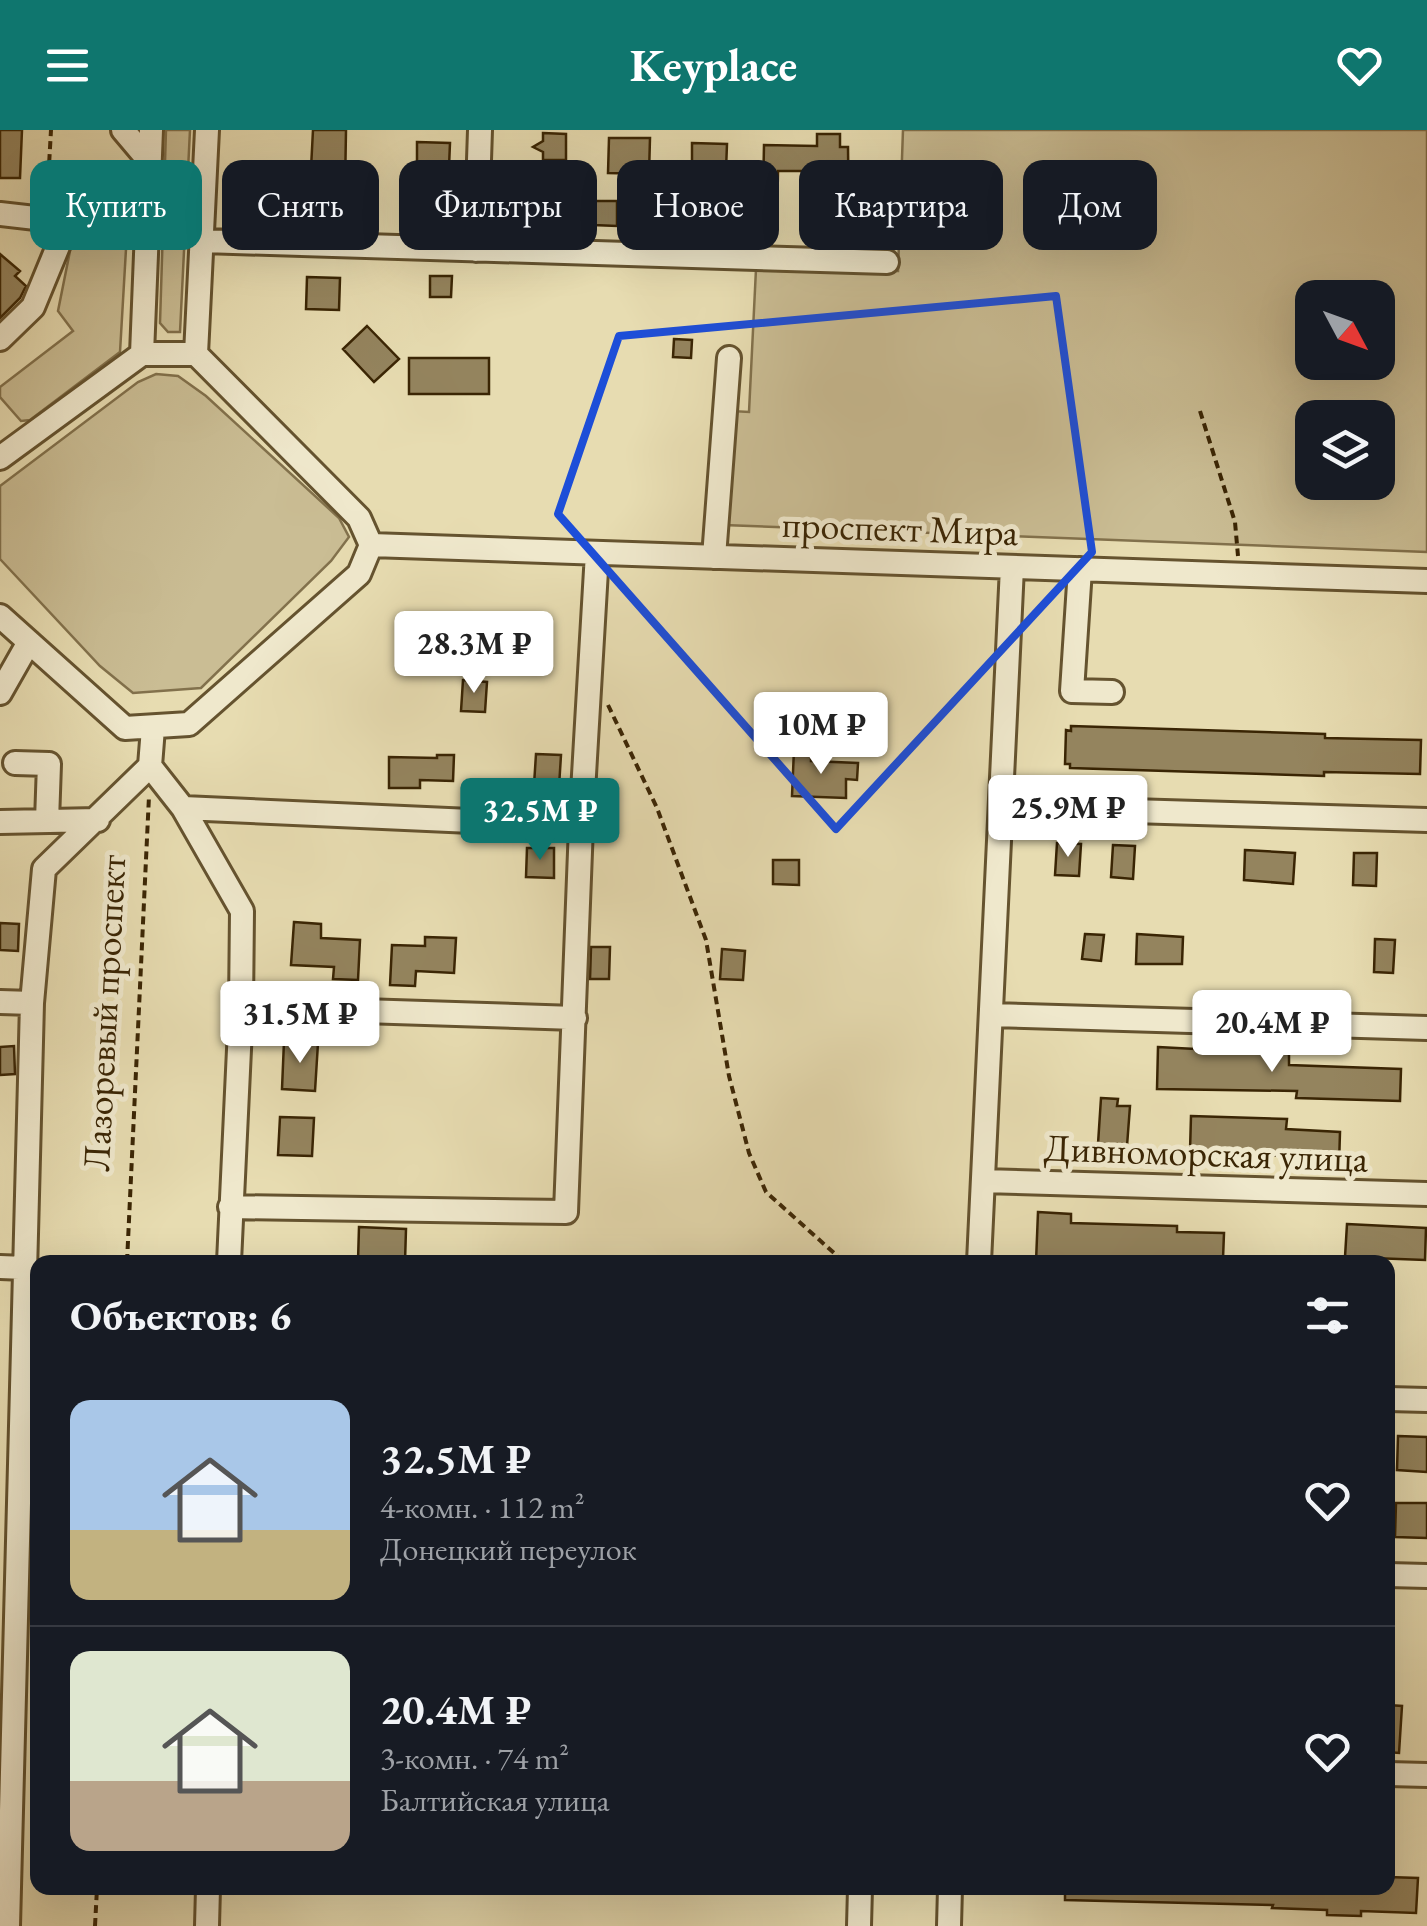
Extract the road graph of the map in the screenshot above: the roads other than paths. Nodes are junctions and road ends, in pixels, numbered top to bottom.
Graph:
1 (123, 130) edge
2 (151, 130) edge
3 (480, 130) edge
4 (208, 132) edge
5 (148, 160) edge
6 (150, 160) edge
7 (479, 160) edge
8 (0, 214) edge
9 (30, 218) edge
10 (203, 241) junction
11 (399, 247) edge
12 (50, 250) edge
13 (147, 250) edge
14 (476, 250) edge
15 (887, 262) dead end
16 (0, 338) edge
17 (142, 354) junction
18 (196, 354) junction
19 (730, 358) dead end
20 (0, 458) edge
21 (371, 545) junction
22 (597, 553) junction
23 (714, 557) junction
24 (1012, 567) junction
25 (1080, 569) junction
26 (1427, 581) edge
27 (0, 616) edge
28 (16, 640) edge
29 (1112, 692) dead end
30 (0, 693) edge
31 (152, 728) junction
32 (15, 763) dead end
33 (150, 766) junction
34 (1000, 807) junction
35 (183, 808) junction
36 (98, 820) junction
37 (1427, 820) edge
38 (47, 821) junction
39 (0, 822) edge
40 (581, 826) junction
41 (0, 1002) edge
42 (32, 1002) junction
43 (240, 1007) junction
44 (991, 1015) junction
45 (575, 1018) junction
46 (1427, 1028) edge
47 (983, 1181) junction
48 (1427, 1194) edge
49 (230, 1206) junction
50 (229, 1255) edge
51 (979, 1255) edge
52 (0, 1267) edge
53 (25, 1268) junction
54 (1395, 1399) edge
55 (1427, 1400) edge
56 (9, 1539) edge
57 (1395, 1575) edge
58 (1427, 1576) edge
59 (1395, 1774) edge
60 (1427, 1775) edge
61 (6, 1788) edge
62 (208, 1895) edge
63 (860, 1895) edge
64 (950, 1895) edge
65 (8, 1926) edge
66 (206, 1926) edge
67 (859, 1926) edge
68 (948, 1926) edge

1 - 5 street
2 - 6 street
3 - 7 street
4 - 10 street
8 - 9 street
10 - 11 street
10 - 18 street
12 - 16 street
13 - 17 street
14 - 15 street
17 - 18 street
17 - 20 street
18 - 21 street
19 - 23 street
21 - 22 street, проспект Мира
21 - 31 street
22 - 23 street, проспект Мира
22 - 40 street
23 - 24 street, проспект Мира
24 - 25 street, проспект Мира
24 - 34 street
25 - 26 street, проспект Мира
25 - 29 street
27 - 28 street
28 - 30 street
28 - 31 street
31 - 33 street
32 - 38 street
33 - 35 street
33 - 36 street, Лазоревый проспект
34 - 37 street
34 - 44 street
35 - 40 street
35 - 43 street
36 - 38 street
36 - 42 street, Лазоревый проспект
38 - 39 street
40 - 45 street
41 - 42 street
42 - 53 street, Лазоревый проспект
43 - 45 street
43 - 49 street
44 - 46 street
44 - 47 street
45 - 49 street
47 - 48 street, Дивноморская улица
47 - 51 street
49 - 50 street
52 - 53 street
53 - 56 street, Лазоревый проспект
54 - 55 street
56 - 61 street, Лазоревый проспект
57 - 58 street
59 - 60 street
61 - 65 street, Лазоревый проспект
62 - 66 street
63 - 67 street
64 - 68 street

